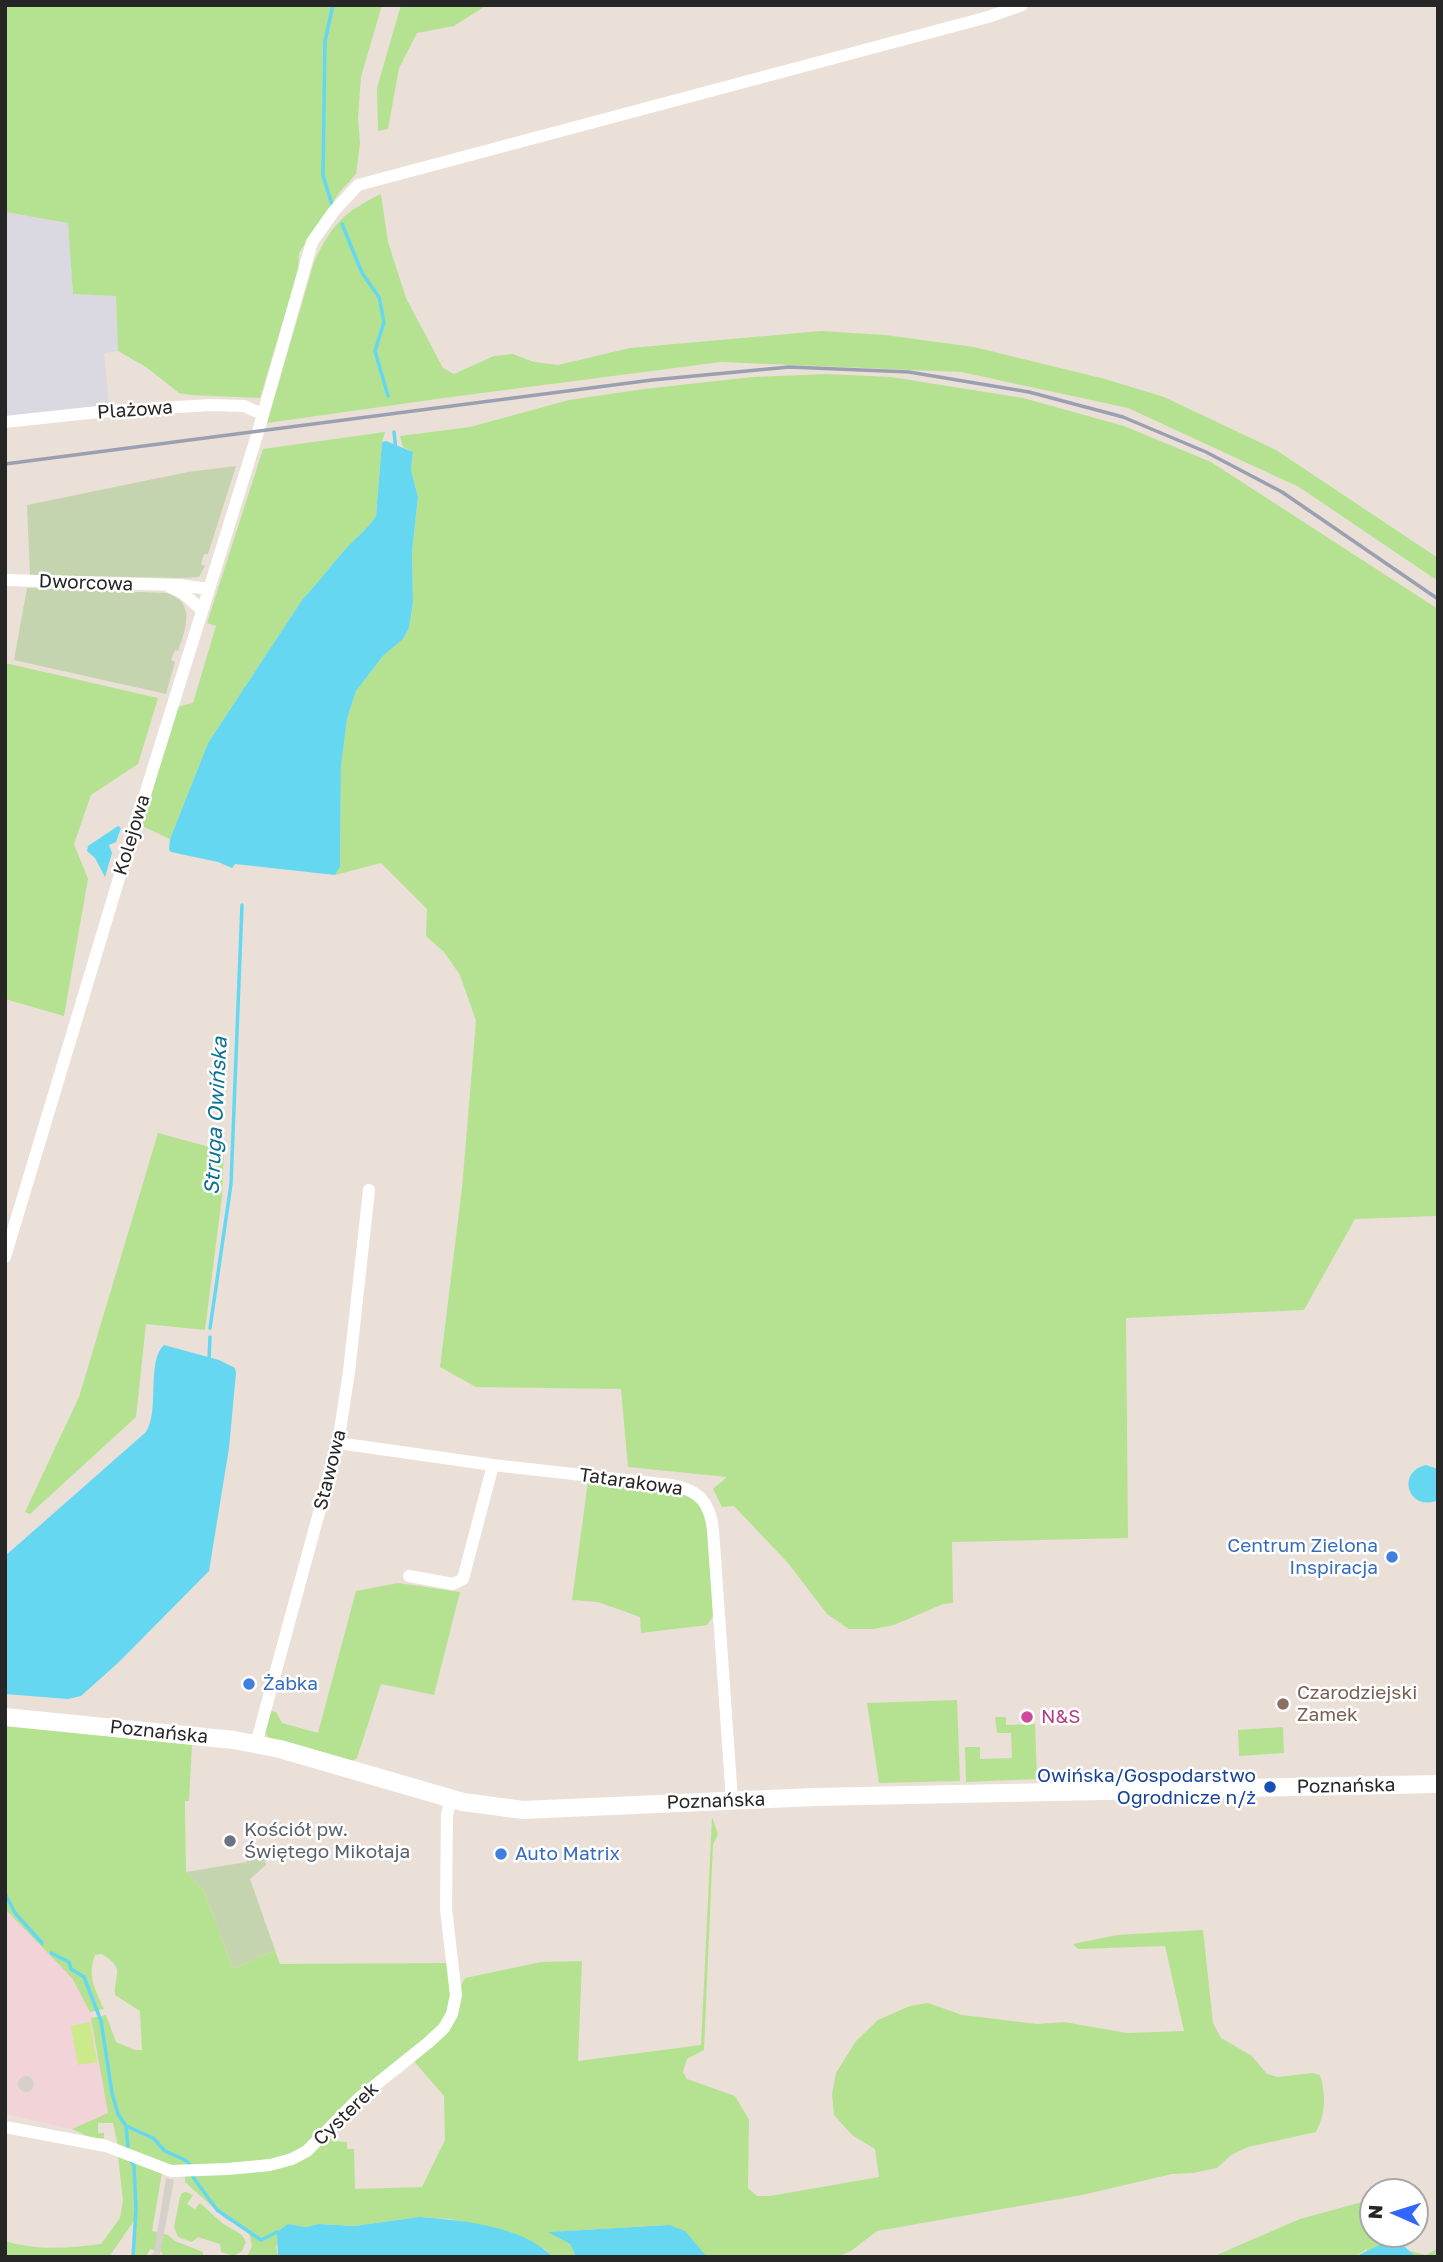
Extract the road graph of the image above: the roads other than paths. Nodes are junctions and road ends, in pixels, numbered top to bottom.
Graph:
1 (1022, 5) edge
2 (262, 414) junction
3 (5, 422) edge
4 (5, 580) edge
5 (166, 586) junction
6 (209, 589) junction
7 (202, 610) junction
8 (369, 1190) dead end
9 (5, 1257) edge
10 (338, 1443) junction
11 (493, 1465) junction
12 (408, 1576) dead end
13 (5, 1717) edge
14 (256, 1744) junction
15 (1438, 1784) edge
16 (451, 1798) junction
17 (732, 1800) junction
18 (5, 2127) edge

1 - 2 street, Kolejowa
2 - 3 street, Plażowa
2 - 6 street, Kolejowa
4 - 5 street, Dworcowa
5 - 6 street, Dworcowa
5 - 7 street, Dworcowa
6 - 7 street, Kolejowa
7 - 9 street, Kolejowa
8 - 10 street, Stawowa
10 - 11 street, Tatarakowa
10 - 14 street, Stawowa
11 - 12 street
11 - 17 street, Tatarakowa
13 - 14 main road, Poznańska
14 - 16 main road, Poznańska
15 - 17 main road, Poznańska
16 - 17 main road, Poznańska
16 - 18 street, Cysterek

